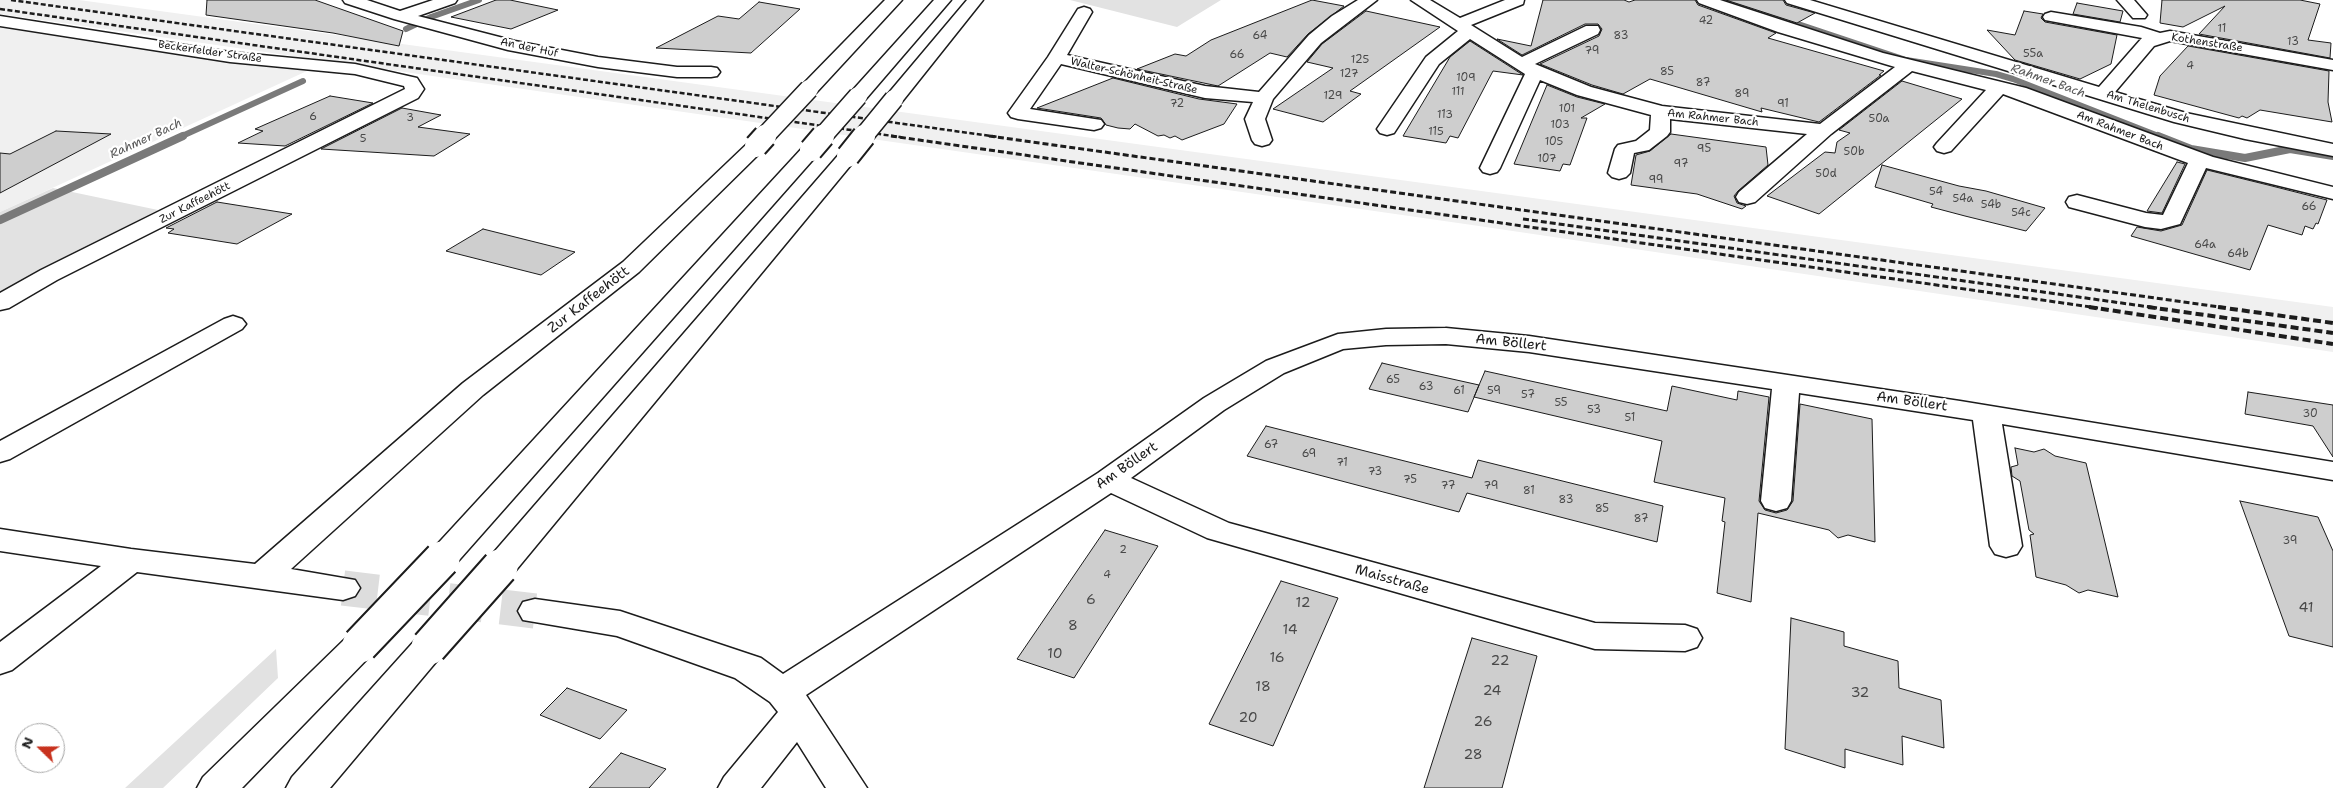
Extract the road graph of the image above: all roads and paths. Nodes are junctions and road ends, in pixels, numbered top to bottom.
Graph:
1 (351, 0) edge
2 (449, 0) edge
3 (894, 0) edge
4 (943, 0) edge
5 (975, 0) edge
6 (1369, 0) edge
7 (1418, 0) edge
8 (1705, 0) edge
9 (1793, 0) edge
10 (1517, 1) edge
11 (2120, 6) edge
12 (1084, 12) dead end
13 (2051, 17) dead end
14 (414, 19) junction
15 (0, 21) edge
16 (1465, 27) junction
17 (1592, 30) dead end
18 (2159, 38) junction
19 (1056, 58) junction
20 (1909, 65) junction
21 (2333, 65) edge
22 (1528, 68) junction
23 (711, 72) dead end
24 (2000, 86) junction
25 (415, 89) joint
26 (2104, 93) junction
27 (1264, 98) junction
28 (1661, 112) junction
29 (1094, 124) dead end
30 (1387, 129) dead end
31 (1824, 130) junction
32 (1262, 140) dead end
33 (1944, 147) dead end
34 (2333, 150) edge
35 (2200, 160) junction
36 (1490, 168) dead end
37 (1619, 173) dead end
38 (2333, 193) edge
39 (1747, 197) dead end
40 (2077, 202) dead end
41 (0, 303) edge
42 (232, 324) dead end
43 (1786, 383) junction
44 (1986, 413) junction
45 (0, 453) edge
46 (2333, 471) edge
47 (1109, 480) junction
48 (1776, 501) dead end
49 (0, 540) edge
50 (2006, 546) dead end
51 (131, 560) junction
52 (262, 576) junction
53 (343, 588) tunnel mouth
54 (535, 611) tunnel mouth
55 (1685, 638) dead end
56 (0, 660) edge
57 (791, 703) junction
58 (217, 788) edge
59 (306, 788) edge
60 (738, 788) edge
61 (847, 788) edge

1 - 14 main road, An der Huf
2 - 14 main road
3 - 52 main road, Zur Kaffeehött, bridge
4 - 58 main road, bridge
5 - 59 main road, bridge
6 - 27 main road
7 - 16 main road
8 - 20 main road, Am Rahmer Bach
9 - 26 main road, Am Thelenbusch
10 - 16 main road
11 - 18 main road
12 - 19 main road, Walter-Schönheit-Straße
13 - 18 main road
14 - 23 main road, An der Huf
15 - 25 main road, Beckerfelder Straße
16 - 22 main road
16 - 30 main road
17 - 22 main road
18 - 21 main road, Kothenstraße
18 - 26 main road, Kothenstraße
19 - 27 main road, Walter-Schönheit-Straße
19 - 29 main road
20 - 24 main road, Am Rahmer Bach
20 - 31 main road
22 - 28 main road
22 - 36 main road
24 - 33 main road
24 - 35 main road, Am Rahmer Bach
25 - 41 main road, Zur Kaffeehött
26 - 34 main road, Am Thelenbusch
27 - 32 main road
28 - 31 main road, Am Rahmer Bach
28 - 37 main road
31 - 39 main road
35 - 38 main road, Am Rahmer Bach
35 - 40 main road
42 - 45 main road
43 - 44 main road, Am Böllert
43 - 47 main road, Am Böllert
43 - 48 main road
44 - 46 main road, Am Böllert
44 - 50 main road
47 - 55 main road, Maisstraße
47 - 57 main road, Am Böllert
49 - 51 main road
51 - 52 main road
51 - 56 main road
52 - 53 main road
54 - 57 main road
57 - 60 main road
57 - 61 main road

